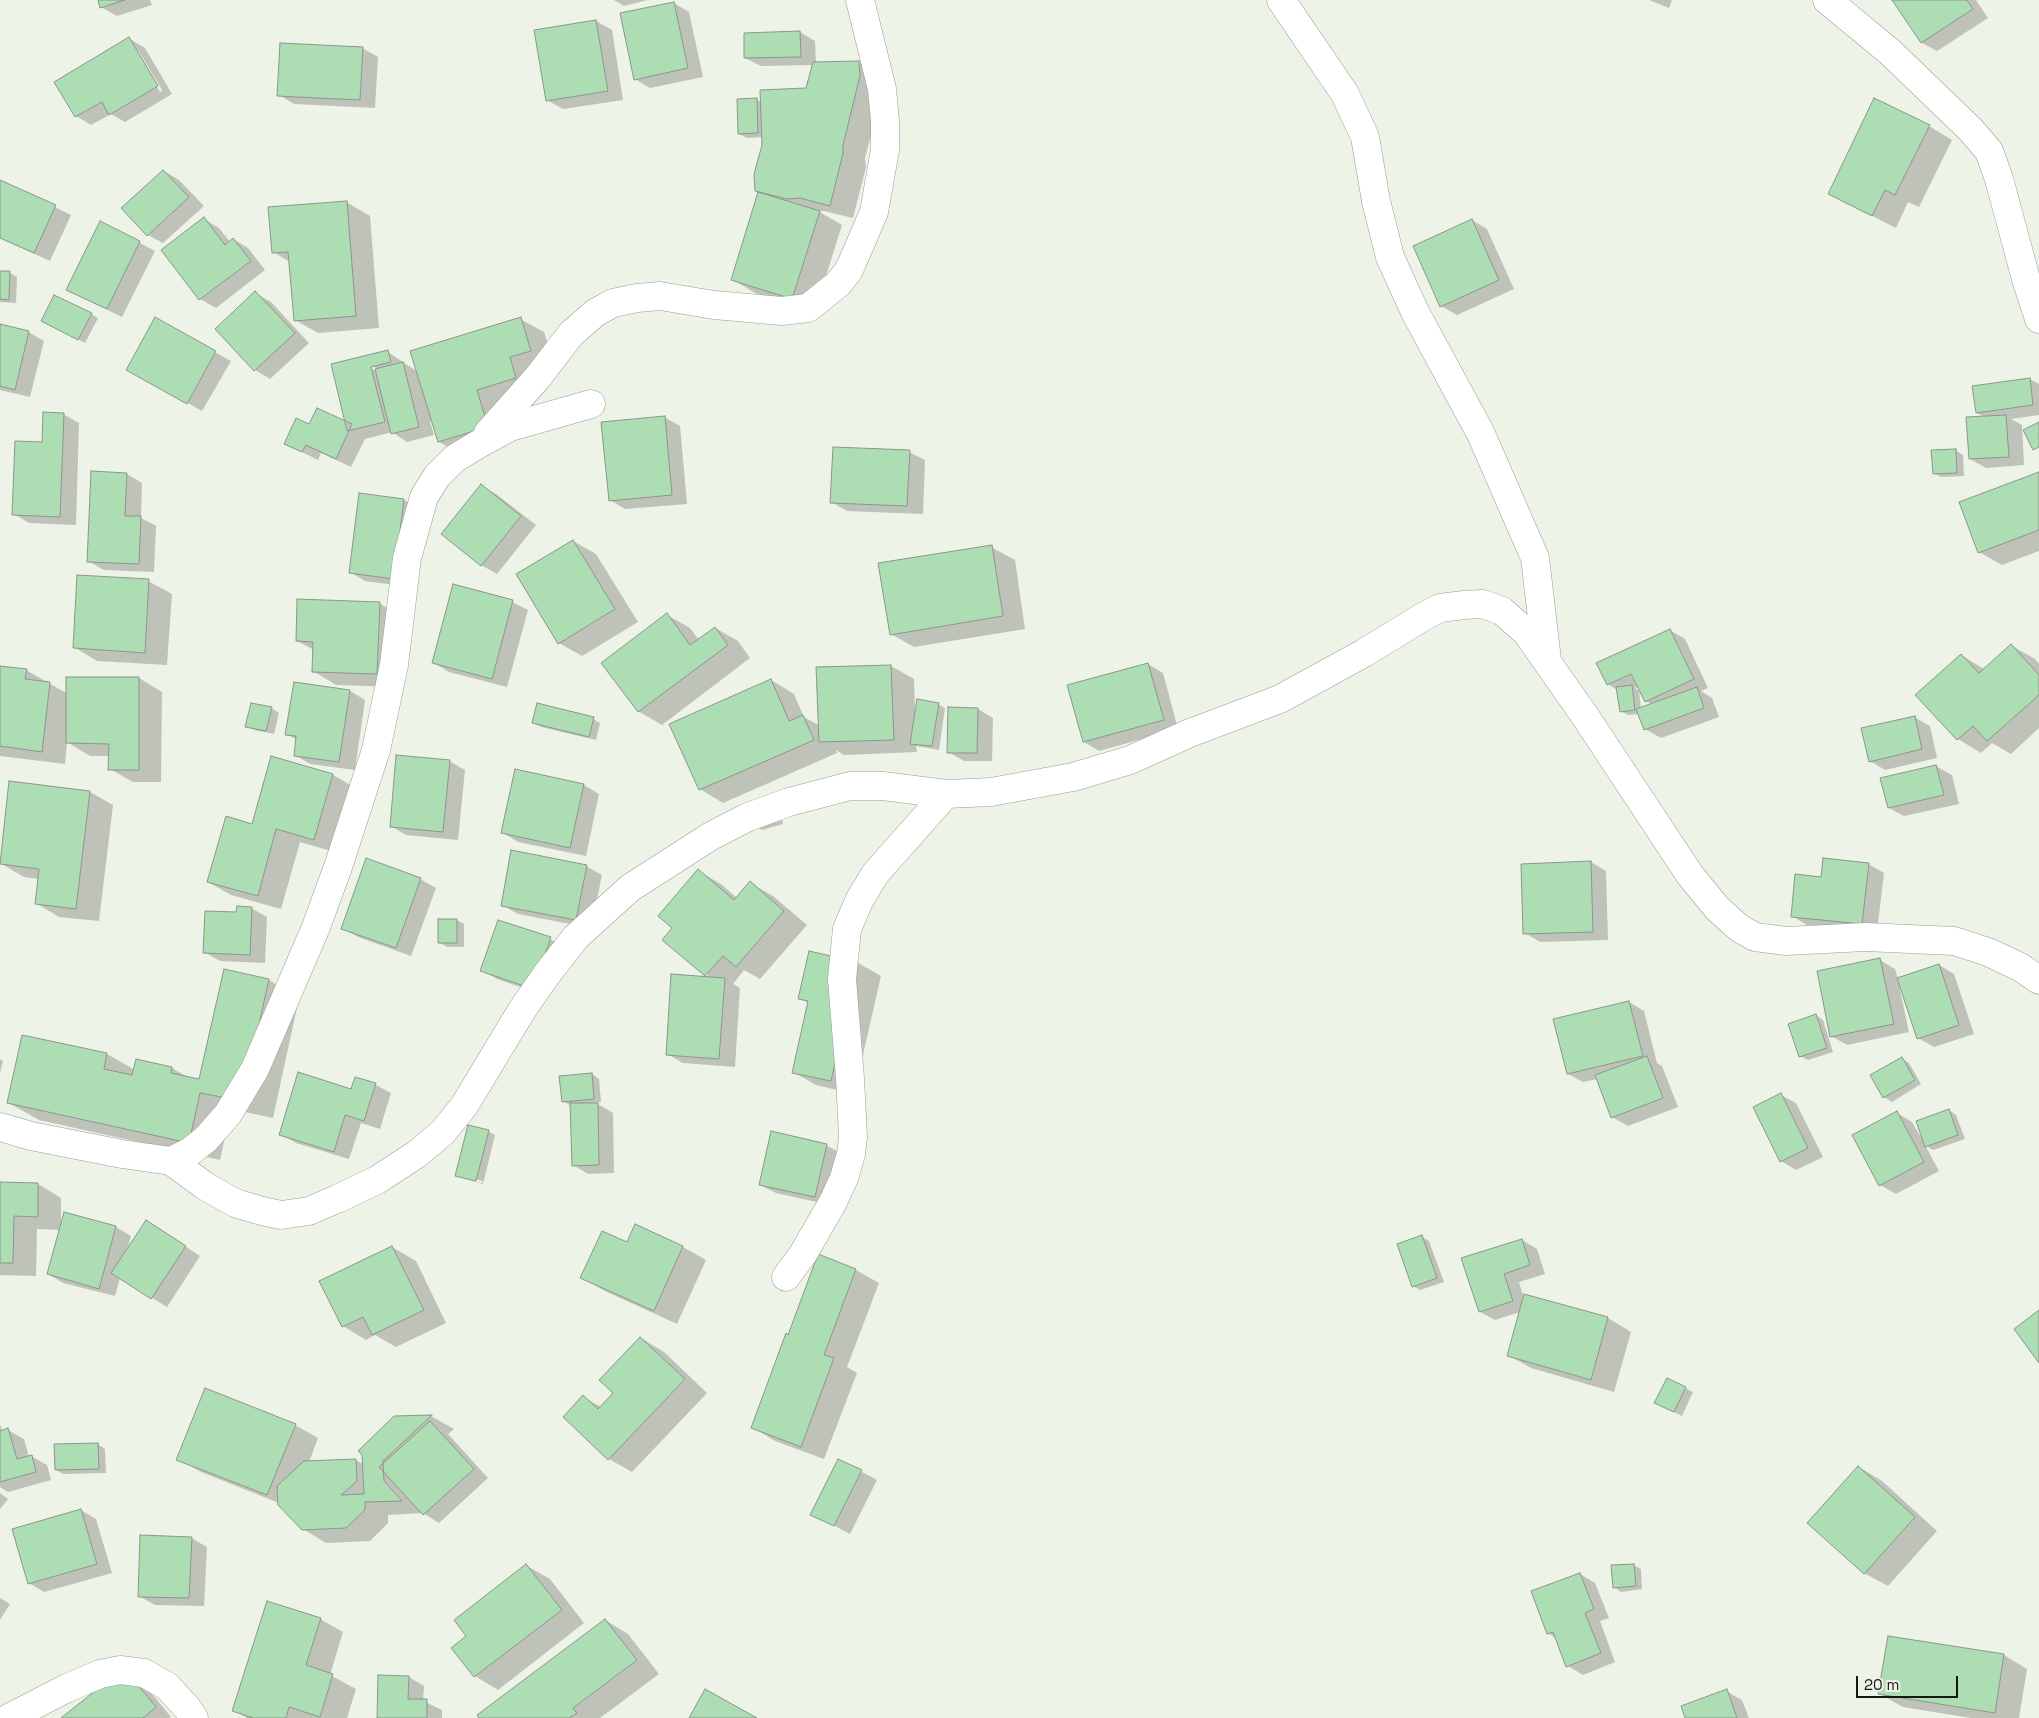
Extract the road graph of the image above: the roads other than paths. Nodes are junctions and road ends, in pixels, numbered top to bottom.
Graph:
1 (860, 0) edge
2 (1281, 0) edge
3 (1826, 0) edge
4 (2039, 319) edge
5 (591, 404) dead end
6 (477, 445) junction
7 (1548, 662) junction
8 (946, 794) junction
9 (2039, 980) edge
10 (0, 1127) edge
11 (171, 1161) junction
12 (786, 1277) dead end
13 (9, 1718) edge
14 (194, 1718) edge

1 - 6 street
2 - 7 street
3 - 4 street
5 - 6 street
6 - 11 street
7 - 8 street
7 - 9 street
8 - 11 street
8 - 12 street
10 - 11 street
13 - 14 street

